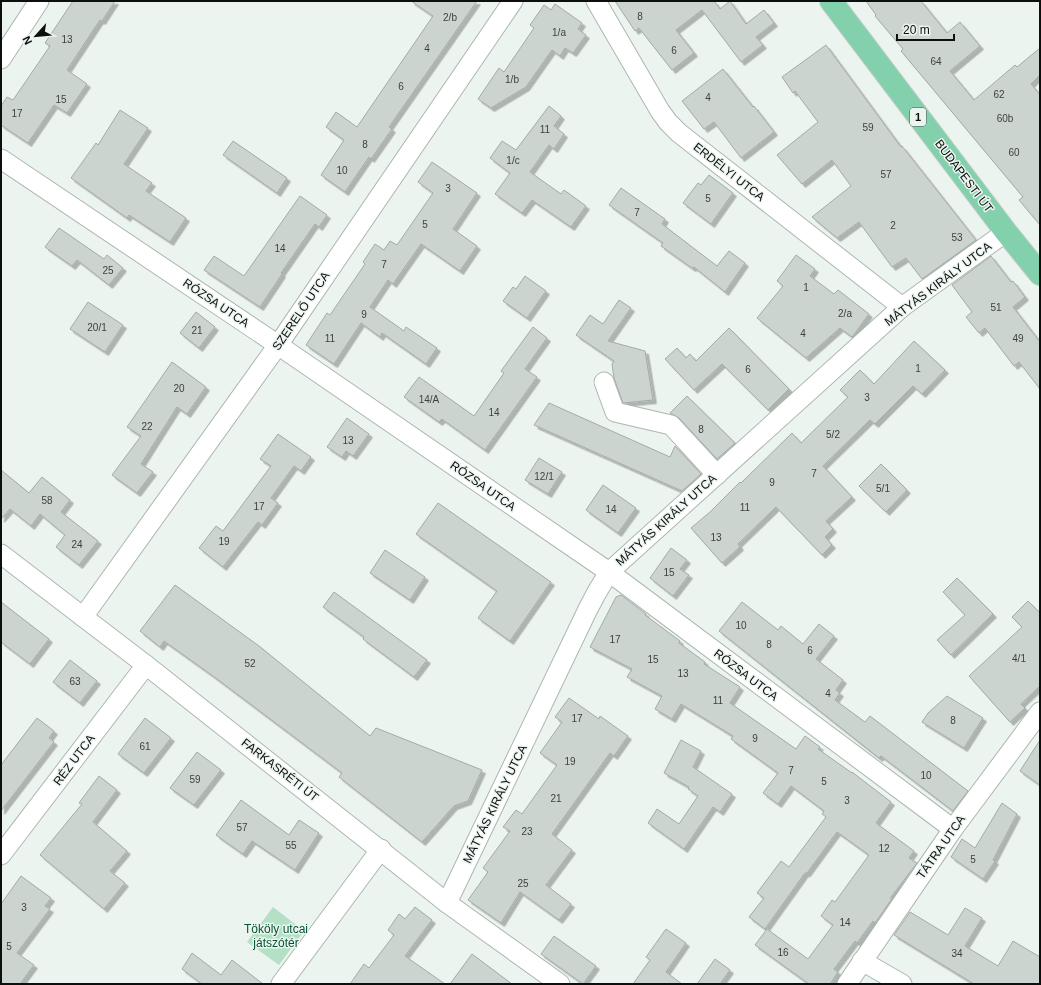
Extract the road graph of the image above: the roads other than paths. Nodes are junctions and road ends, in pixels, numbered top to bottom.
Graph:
1 (39, 1) edge
2 (513, 1) edge
3 (596, 1) edge
4 (830, 1) edge
5 (1, 59) edge
6 (1, 160) edge
7 (1006, 232) junction
8 (1040, 274) edge
9 (902, 307) junction
10 (278, 345) junction
11 (604, 382) dead end
12 (717, 474) junction
13 (1, 554) edge
14 (609, 572) junction
15 (83, 617) junction
16 (146, 665) junction
17 (1039, 715) edge
18 (953, 829) junction
19 (382, 850) junction
20 (1, 855) edge
21 (447, 903) junction
22 (862, 961) junction
23 (281, 984) edge
24 (560, 984) edge
25 (847, 984) edge
26 (902, 984) edge

1 - 5 street
2 - 10 street, SZERELŐ UTCA
3 - 9 street, ERDÉLYI UTCA
4 - 7 main road, BUDAPESTI ÚT / 1
6 - 10 street, RÓZSA UTCA
7 - 8 main road, BUDAPESTI ÚT / 1
7 - 9 street, MÁTYÁS KIRÁLY UTCA
9 - 12 street, MÁTYÁS KIRÁLY UTCA
10 - 14 street, RÓZSA UTCA
10 - 15 street, SZERELŐ UTCA
11 - 12 street
12 - 14 street, MÁTYÁS KIRÁLY UTCA
13 - 15 street, FARKASRÉTI ÚT
14 - 18 street, RÓZSA UTCA
14 - 21 street, MÁTYÁS KIRÁLY UTCA
15 - 16 street, FARKASRÉTI ÚT
16 - 19 street, FARKASRÉTI ÚT
16 - 20 street, RÉZ UTCA
17 - 18 street, TÁTRA UTCA
18 - 22 street, TÁTRA UTCA
19 - 21 street, FARKASRÉTI ÚT
19 - 23 street
21 - 24 street, FARKASRÉTI ÚT
22 - 25 street, TÁTRA UTCA
22 - 26 street

